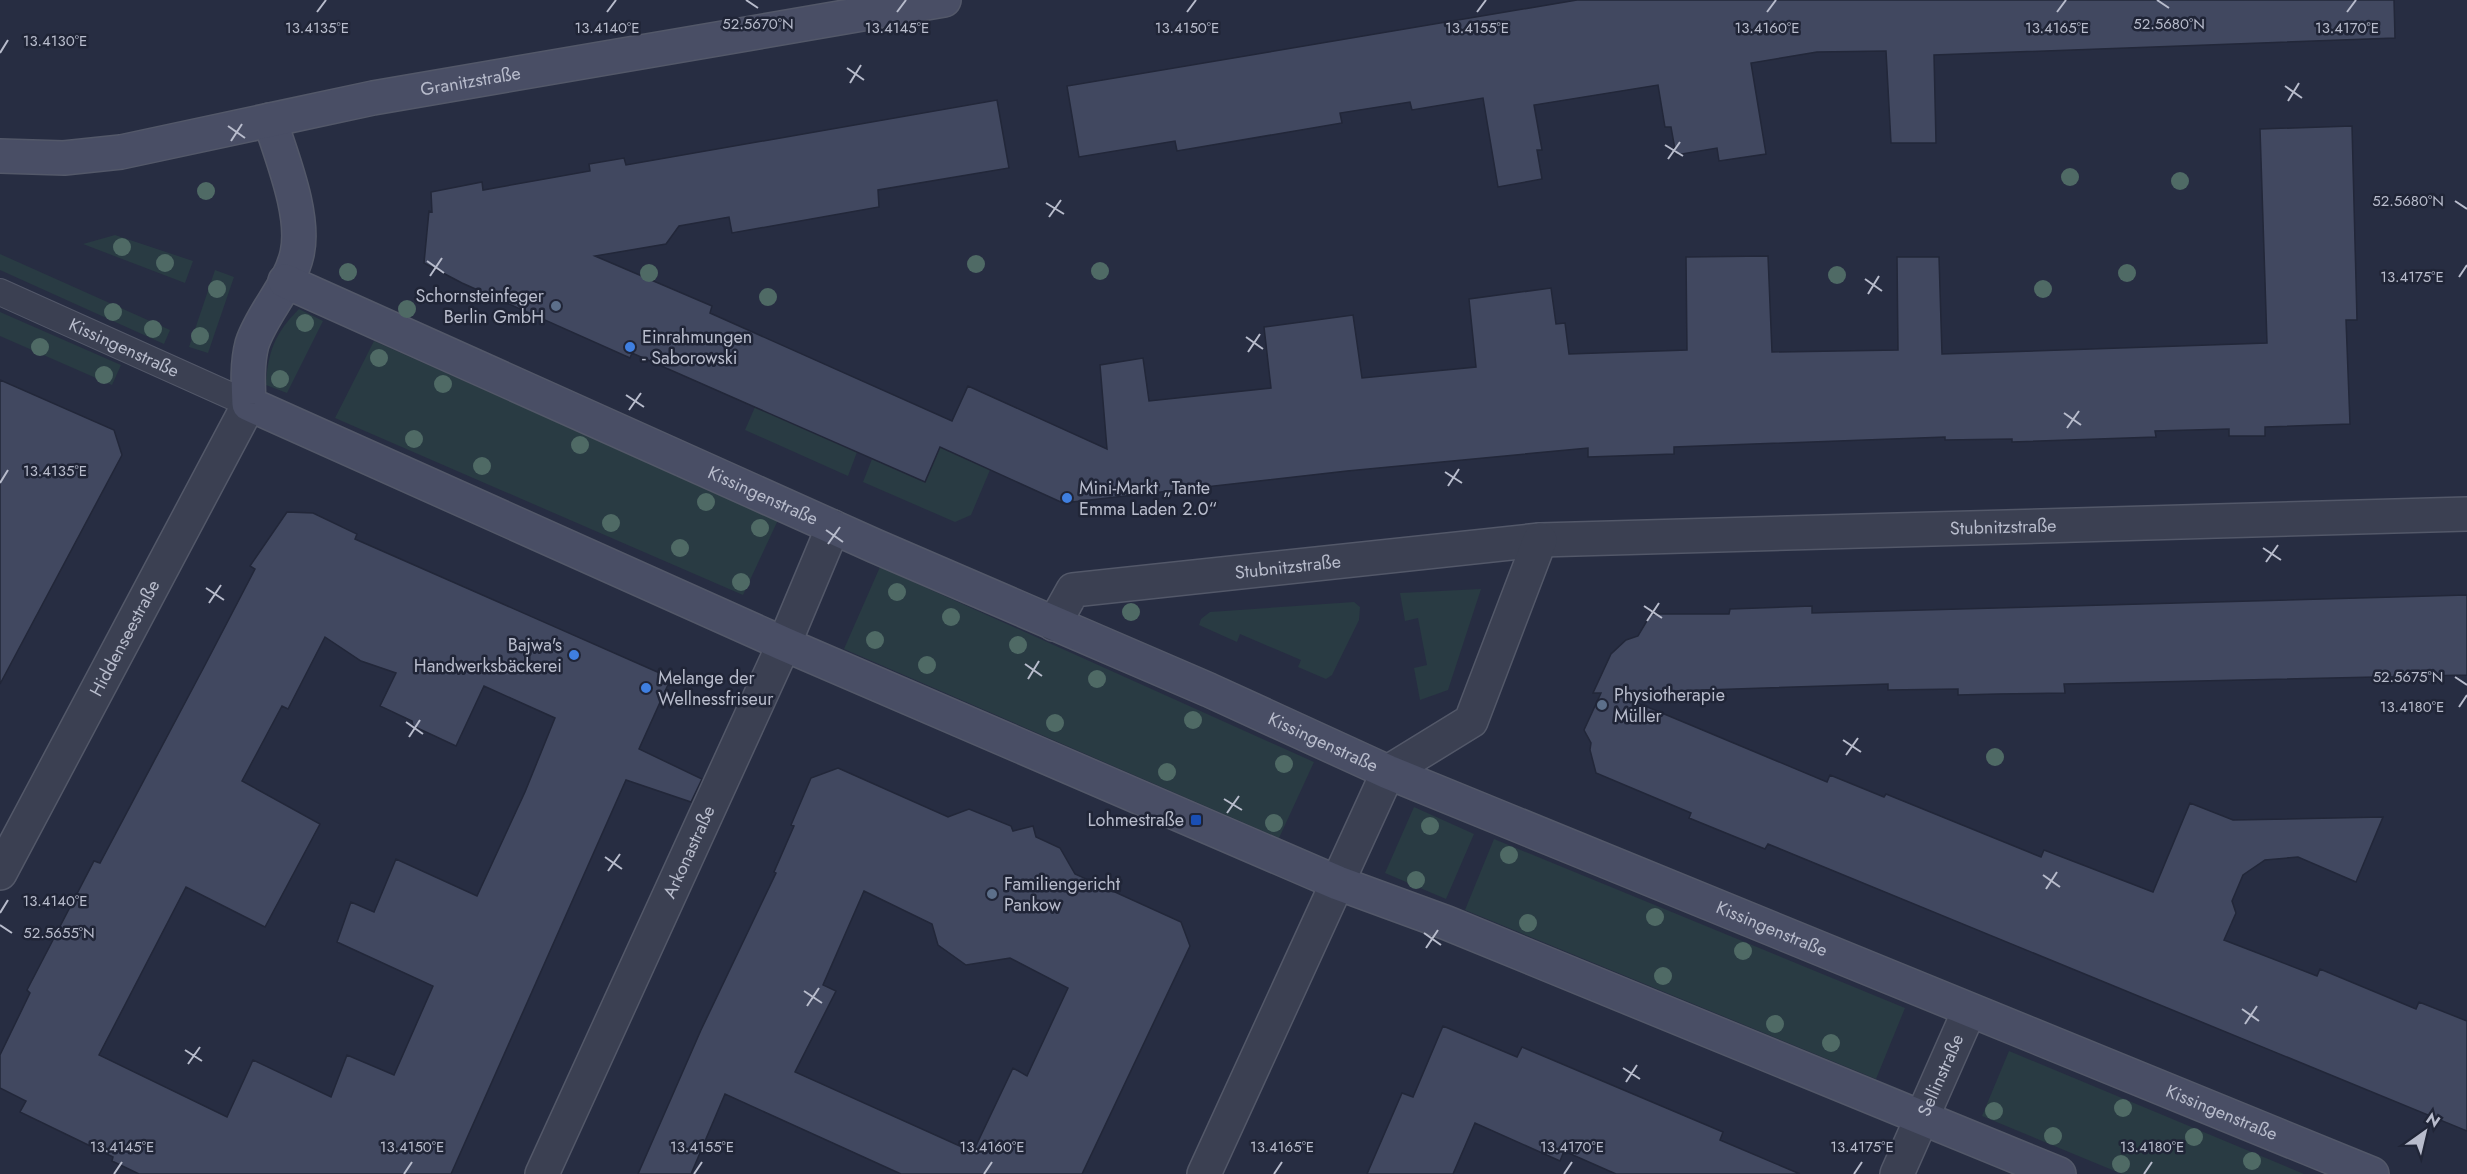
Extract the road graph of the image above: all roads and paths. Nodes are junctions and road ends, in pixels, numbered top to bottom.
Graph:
1 (944, 0) edge
2 (270, 120) junction
3 (0, 156) edge
4 (285, 281) junction
5 (0, 292) edge
6 (249, 404) junction
7 (2467, 514) edge
8 (833, 528) junction
9 (1540, 540) junction
10 (1054, 624) junction
11 (784, 644) junction
12 (1388, 772) junction
13 (0, 873) edge
14 (1338, 883) junction
15 (1969, 1011) junction
16 (1922, 1118) junction
17 (542, 1174) edge
18 (1204, 1174) edge
19 (1897, 1174) edge
20 (2059, 1174) edge
21 (2372, 1174) edge

1 - 2 street, Granitzstraße
2 - 3 street, Granitzstraße
2 - 4 street
4 - 6 street
4 - 8 street, Kissingenstraße
5 - 6 lane, Kissingenstraße
6 - 11 street, Kissingenstraße
6 - 13 street, Hiddenseestraße
7 - 9 street, Stubnitzstraße
8 - 10 street, Kissingenstraße
8 - 11 street, Arkonastraße
9 - 10 street, Stubnitzstraße
9 - 12 street
10 - 12 street, Kissingenstraße
11 - 14 street, Kissingenstraße
11 - 17 street, Arkonastraße
12 - 14 street
12 - 15 street, Kissingenstraße
14 - 16 street, Kissingenstraße
14 - 18 street
15 - 16 street, Sellinstraße
15 - 21 street, Kissingenstraße
16 - 19 street, Sellinstraße
16 - 20 street, Kissingenstraße

